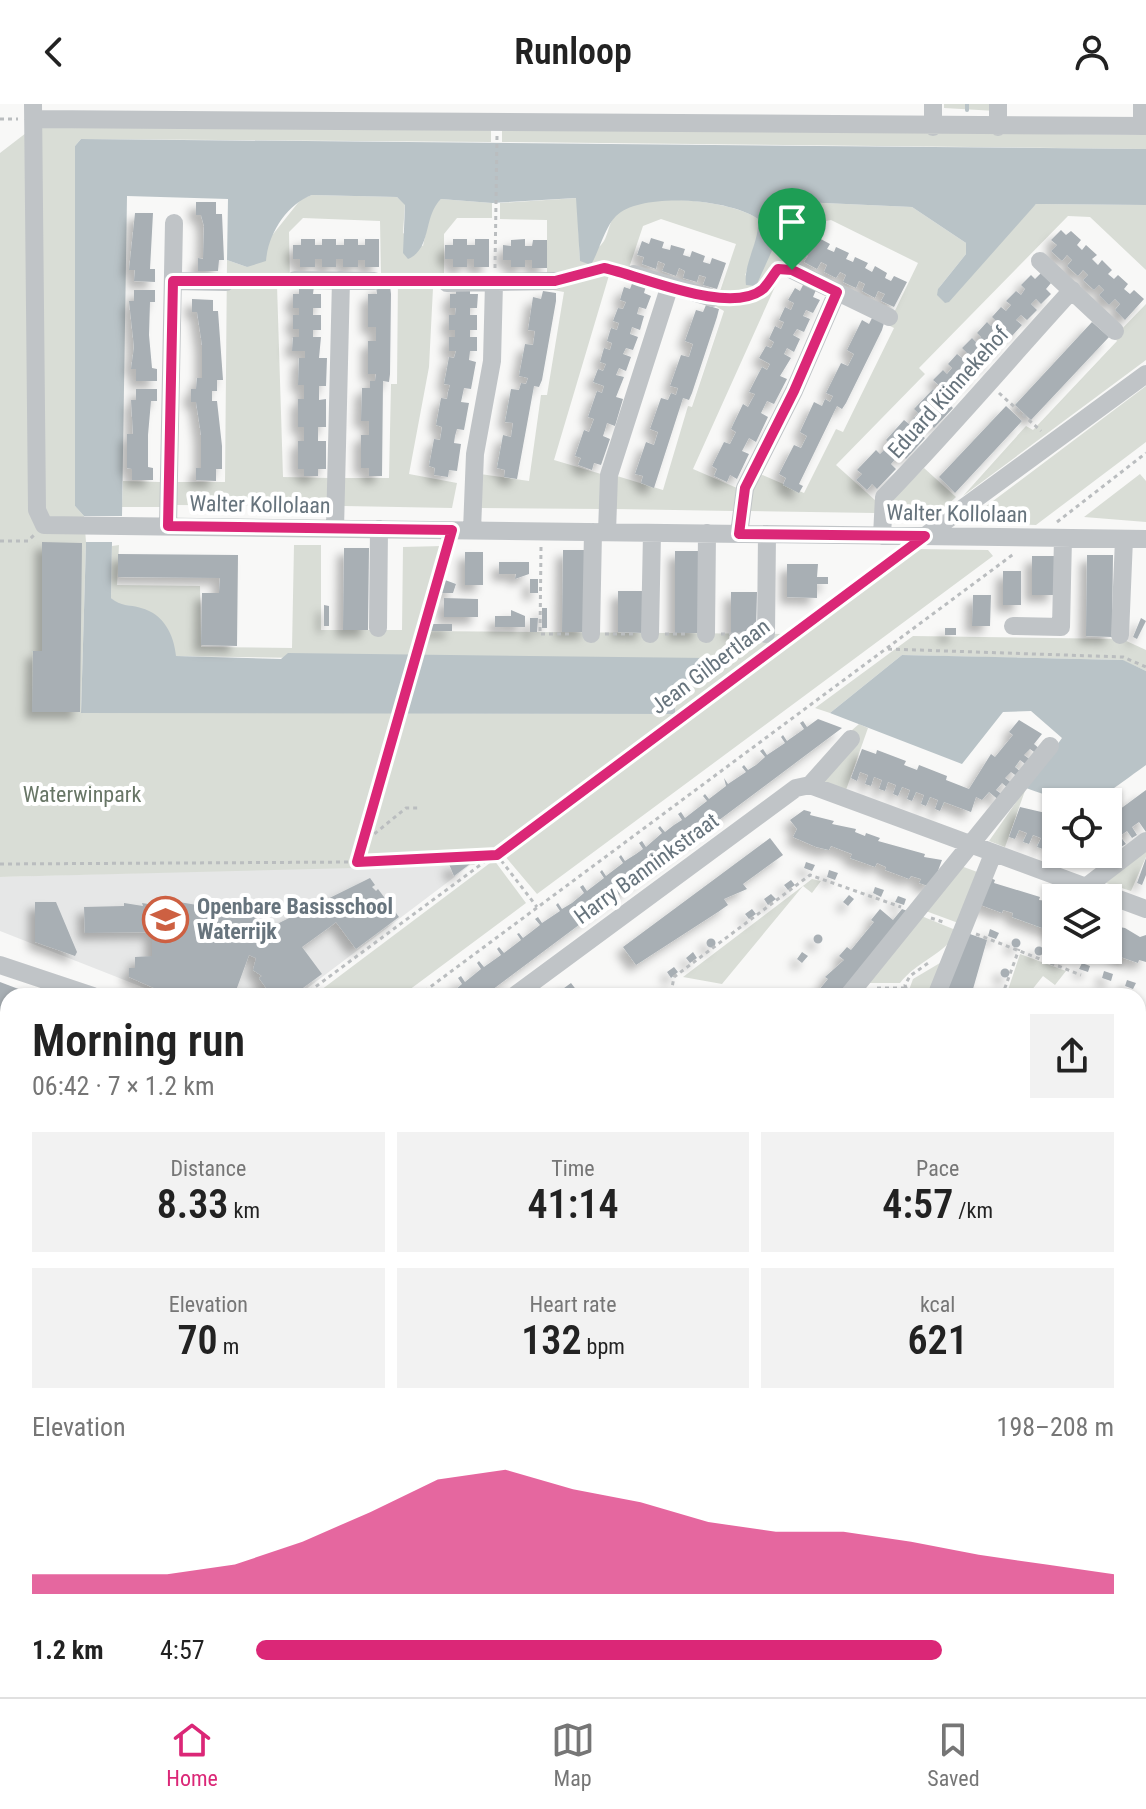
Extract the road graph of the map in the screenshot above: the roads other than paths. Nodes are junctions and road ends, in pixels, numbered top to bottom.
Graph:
1 (933, 104) edge
2 (998, 104) edge
3 (1142, 104) edge
4 (124, 111) edge
5 (33, 112) edge
6 (352, 112) edge
7 (638, 113) edge
8 (1144, 126) edge
9 (933, 127) junction
10 (998, 127) junction
11 (174, 223) dead end
12 (1040, 261) dead end
13 (792, 270) road end
14 (634, 274) road end
15 (295, 280) road end
16 (341, 280) junction
17 (173, 281) junction
18 (374, 281) road end
19 (555, 281) road end
20 (226, 282) road end
21 (447, 283) road end
22 (494, 283) junction
23 (670, 285) junction
24 (1072, 290) junction
25 (837, 292) junction
26 (712, 298) road end
27 (889, 317) dead end
28 (1115, 331) dead end
29 (1146, 374) edge
30 (168, 526) junction
31 (335, 529) junction
32 (379, 529) junction
33 (472, 530) junction
34 (600, 532) junction
35 (652, 533) junction
36 (707, 533) junction
37 (739, 534) junction
38 (767, 534) junction
39 (882, 536) junction
40 (925, 536) junction
41 (1063, 538) junction
42 (1124, 539) junction
43 (1146, 539) edge
44 (1013, 626) dead end
45 (378, 628) dead end
46 (591, 634) road end
47 (650, 634) road end
48 (706, 634) road end
49 (766, 634) road end
50 (1120, 635) dead end
51 (851, 739) dead end
52 (1050, 746) dead end
53 (810, 785) junction
54 (1146, 841) edge
55 (970, 845) junction
56 (993, 854) junction
57 (1078, 884) edge
58 (1090, 884) edge
59 (1122, 900) edge
60 (1146, 909) edge
61 (0, 965) edge
62 (69, 988) edge
63 (532, 988) edge
64 (854, 988) edge
65 (939, 988) edge

1 - 9 street
2 - 10 street
3 - 8 street
4 - 5 street
4 - 6 street
5 - 30 street, Walter Kollolaan
6 - 7 street
7 - 9 street
8 - 10 street
9 - 10 street
11 - 17 street
12 - 24 street
13 - 25 street
14 - 23 street
15 - 16 street
16 - 18 street
16 - 31 street
17 - 20 street
17 - 30 street
19 - 22 street
21 - 22 street
22 - 33 street
23 - 26 street
23 - 34 street
24 - 28 street
24 - 39 street, Eduard Künnekehof
25 - 27 street
25 - 37 street
29 - 40 street
30 - 31 street, Walter Kollolaan
31 - 32 street, Walter Kollolaan
32 - 33 street, Walter Kollolaan
32 - 45 street
33 - 34 street, Walter Kollolaan
34 - 35 street, Walter Kollolaan
34 - 46 street
35 - 36 street, Walter Kollolaan
35 - 47 street
36 - 37 street, Walter Kollolaan
36 - 48 street
37 - 38 street, Walter Kollolaan
38 - 39 street, Walter Kollolaan
38 - 49 street
39 - 40 street, Walter Kollolaan
40 - 41 street, Walter Kollolaan
41 - 42 street, Walter Kollolaan
41 - 44 street
42 - 43 street, Walter Kollolaan
42 - 50 street
51 - 53 street, Harry Banninkstraat
52 - 55 street
53 - 55 street
53 - 63 street, Harry Banninkstraat
54 - 58 street
55 - 56 street
55 - 64 street
56 - 57 street
56 - 65 street
59 - 60 street
61 - 62 street

